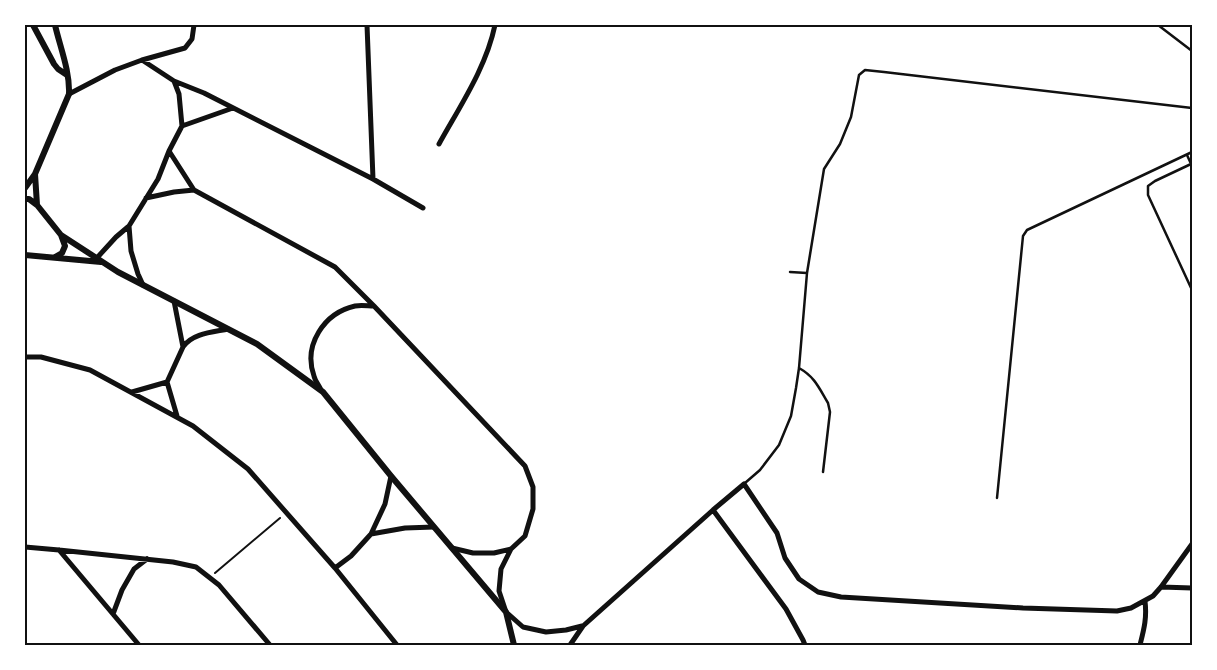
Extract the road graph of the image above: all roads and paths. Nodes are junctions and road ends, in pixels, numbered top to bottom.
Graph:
1 (33, 25) edge
2 (55, 25) edge
3 (194, 25) edge
4 (367, 25) edge
5 (495, 25) edge
6 (1158, 25) edge
7 (1192, 51) edge
8 (142, 60) junction
9 (67, 75) junction
10 (174, 81) junction
11 (69, 94) junction
12 (233, 108) junction
13 (1192, 108) edge
14 (182, 126) junction
15 (439, 144) dead end
16 (170, 152) junction
17 (1192, 152) edge
18 (1187, 154) junction
19 (1192, 165) edge
20 (35, 174) junction
21 (373, 179) junction
22 (25, 188) edge
23 (194, 190) junction
24 (146, 198) junction
25 (25, 199) edge
26 (37, 205) junction
27 (423, 208) dead end
28 (129, 226) junction
29 (60, 236) junction
30 (25, 255) edge
31 (54, 258) junction
32 (97, 261) junction
33 (790, 272) dead end
34 (807, 273) junction
35 (143, 285) junction
36 (1192, 290) edge
37 (174, 301) junction
38 (374, 306) junction
39 (228, 329) junction
40 (183, 347) junction
41 (25, 357) edge
42 (799, 368) junction
43 (167, 382) junction
44 (132, 392) junction
45 (323, 392) junction
46 (177, 416) junction
47 (823, 472) dead end
48 (391, 476) junction
49 (744, 484) junction
50 (997, 498) dead end
51 (713, 510) junction
52 (286, 512) junction
53 (434, 527) junction
54 (370, 534) junction
55 (1192, 544) edge
56 (25, 547) edge
57 (452, 548) junction
58 (511, 549) junction
59 (59, 550) junction
60 (147, 559) junction
61 (335, 568) junction
62 (209, 578) junction
63 (1161, 587) junction
64 (1192, 588) edge
65 (1145, 601) junction
66 (506, 612) junction
67 (113, 614) junction
68 (582, 626) junction
69 (804, 642) edge
70 (139, 645) edge
71 (270, 645) edge
72 (397, 645) edge
73 (514, 645) edge
74 (570, 645) edge
75 (799, 645) edge
76 (1140, 645) edge

1 - 9 street
2 - 9 street
3 - 8 street
4 - 21 street
5 - 15 street
6 - 7 lane
8 - 10 street
8 - 11 street
9 - 11 street
10 - 12 street
10 - 14 street
11 - 20 street
12 - 14 street
12 - 21 street
13 - 34 lane
14 - 16 street
16 - 23 street
16 - 24 street
17 - 18 lane
18 - 19 lane
18 - 50 lane
19 - 36 lane
20 - 22 street
20 - 26 street
21 - 27 street
23 - 24 street
23 - 38 street
24 - 28 street
25 - 26 street
26 - 29 street
28 - 32 street
28 - 35 street
29 - 31 street
29 - 32 street
30 - 31 street
31 - 32 street
32 - 35 street
33 - 34 lane
34 - 42 lane
35 - 37 street
37 - 39 street
37 - 40 street
38 - 45 street
38 - 58 street
39 - 40 street
39 - 45 street
40 - 43 street
41 - 44 street
42 - 47 lane
42 - 49 lane
43 - 44 street
43 - 46 street
44 - 46 street
45 - 48 street
46 - 52 street
48 - 53 street
48 - 54 street
49 - 51 street
49 - 65 street
51 - 68 street
51 - 69 street
52 - 61 street
52 - 62 path
53 - 54 street
53 - 57 street
54 - 61 street
55 - 63 street
56 - 59 street
57 - 58 street
57 - 66 street
58 - 66 street
59 - 60 street
59 - 67 street
60 - 62 street
60 - 67 street
61 - 72 street
62 - 71 street
63 - 64 street
63 - 65 street
65 - 76 street
66 - 68 street
66 - 73 street
67 - 70 street
68 - 74 street
69 - 75 street

